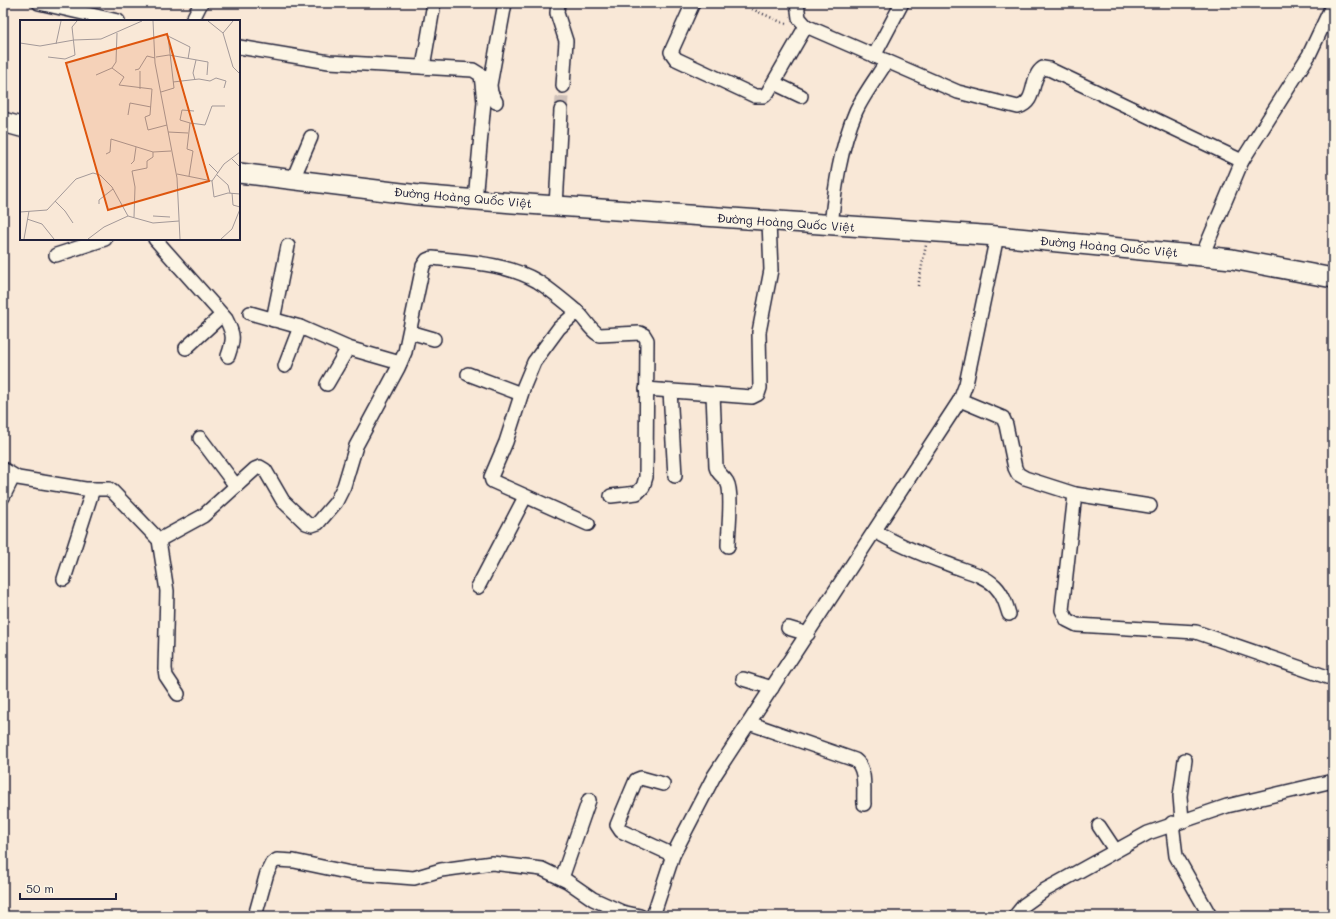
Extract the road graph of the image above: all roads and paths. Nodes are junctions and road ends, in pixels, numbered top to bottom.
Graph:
1 (39, 3) edge
2 (201, 3) edge
3 (434, 3) edge
4 (505, 3) edge
5 (558, 3) edge
6 (693, 3) edge
7 (797, 3) edge
8 (902, 3) edge
9 (1333, 4) edge
10 (752, 9) dead end
11 (61, 10) edge
12 (113, 20) edge
13 (192, 20) edge
14 (804, 29) junction
15 (240, 47) edge
16 (874, 56) junction
17 (887, 61) junction
18 (423, 67) junction
19 (774, 83) junction
20 (563, 86) tunnel mouth
21 (801, 96) dead end
22 (496, 102) dead end
23 (561, 110) tunnel mouth
24 (3, 122) edge
25 (20, 127) edge
26 (311, 137) dead end
27 (1242, 161) junction
28 (240, 173) edge
29 (293, 180) junction
30 (475, 200) junction
31 (556, 207) junction
32 (769, 222) junction
33 (831, 226) junction
34 (929, 232) junction
35 (997, 236) junction
36 (102, 240) edge
37 (156, 240) edge
38 (288, 246) dead end
39 (56, 255) dead end
40 (1202, 256) junction
41 (1333, 278) edge
42 (918, 286) dead end
43 (577, 312) junction
44 (250, 313) dead end
45 (222, 315) junction
46 (273, 320) junction
47 (300, 327) junction
48 (410, 332) junction
49 (434, 339) dead end
50 (186, 348) dead end
51 (348, 348) junction
52 (228, 356) dead end
53 (400, 363) junction
54 (285, 366) dead end
55 (468, 374) dead end
56 (327, 384) dead end
57 (646, 389) junction
58 (670, 391) junction
59 (521, 394) junction
60 (713, 394) junction
61 (960, 400) junction
62 (200, 438) dead end
63 (8, 473) edge
64 (675, 476) dead end
65 (236, 486) junction
66 (93, 489) junction
67 (1076, 494) junction
68 (525, 496) junction
69 (611, 496) dead end
70 (3, 497) edge
71 (1150, 506) dead end
72 (588, 524) dead end
73 (875, 531) junction
74 (159, 540) junction
75 (728, 546) dead end
76 (64, 579) dead end
77 (478, 587) dead end
78 (1009, 614) dead end
79 (788, 628) dead end
80 (808, 634) junction
81 (1333, 678) edge
82 (743, 679) dead end
83 (772, 688) junction
84 (178, 694) dead end
85 (749, 723) junction
86 (1185, 760) dead end
87 (1333, 781) edge
88 (663, 784) dead end
89 (589, 800) dead end
90 (864, 804) dead end
91 (1177, 822) junction
92 (1099, 826) dead end
93 (1115, 850) junction
94 (673, 855) junction
95 (562, 878) junction
96 (255, 916) edge
97 (640, 916) edge
98 (652, 916) edge
99 (1015, 916) edge
100 (1210, 916) edge

1 - 11 street
2 - 13 street
3 - 18 street
4 - 22 street
5 - 20 street
6 - 19 street
7 - 14 street
8 - 16 street
9 - 27 street
10 - 14 path
11 - 12 street
14 - 16 street
14 - 19 street
15 - 18 street
16 - 17 street
17 - 27 street
17 - 33 street
18 - 30 street
19 - 21 street
23 - 31 street
24 - 25 highway
26 - 29 street
27 - 40 street
28 - 29 highway, Đường Hoàng Quốc Việt
29 - 30 highway, Đường Hoàng Quốc Việt
30 - 31 highway, Đường Hoàng Quốc Việt
31 - 32 highway, Đường Hoàng Quốc Việt
32 - 33 highway, Đường Hoàng Quốc Việt
32 - 60 street
33 - 34 highway, Đường Hoàng Quốc Việt
34 - 35 highway, Đường Hoàng Quốc Việt
34 - 42 path
35 - 40 highway, Đường Hoàng Quốc Việt
35 - 61 street
36 - 39 street
37 - 45 street
38 - 46 street
40 - 41 highway, Đường Hoàng Quốc Việt
43 - 48 street
43 - 57 street
43 - 59 street
44 - 46 street
45 - 50 street
45 - 52 street
46 - 47 street
47 - 51 street
47 - 54 street
48 - 49 street
48 - 53 street
51 - 53 street
51 - 56 street
53 - 65 street
55 - 59 street
57 - 58 street
57 - 69 street
58 - 60 street
58 - 64 street
59 - 68 street
60 - 75 street
61 - 67 street
61 - 73 street
62 - 65 street
63 - 66 street
63 - 70 street
65 - 74 street
66 - 74 street
66 - 76 street
67 - 71 street
67 - 81 street
68 - 72 street
68 - 77 street
73 - 78 street
73 - 80 street
74 - 84 street
79 - 80 street
80 - 83 street
82 - 83 street
83 - 85 street
85 - 90 street
85 - 94 street
86 - 91 street
87 - 91 street
88 - 94 street
89 - 95 street
91 - 93 street
91 - 100 street
92 - 93 street
93 - 99 street
94 - 98 street
95 - 96 street
95 - 97 street

